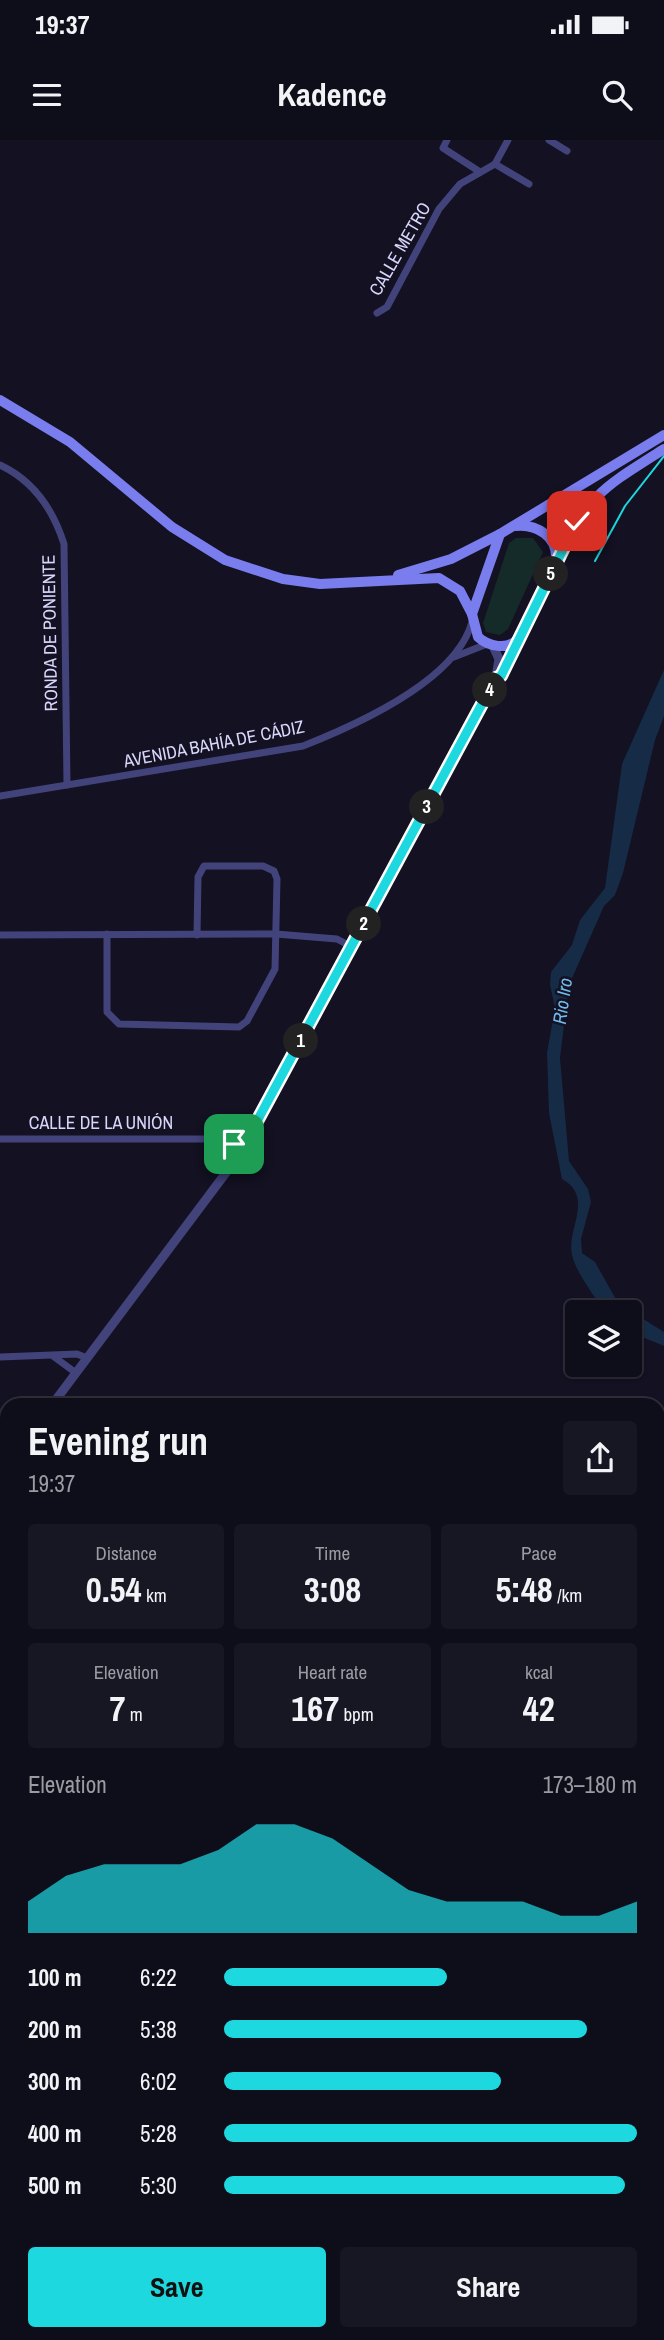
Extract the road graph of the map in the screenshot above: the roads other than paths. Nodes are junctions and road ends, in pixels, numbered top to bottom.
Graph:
1 (508, 140) edge
2 (549, 140) edge
3 (445, 144) edge
4 (566, 151) dead end
5 (495, 164) junction
6 (480, 172) junction
7 (529, 184) dead end
8 (377, 313) dead end
9 (0, 400) edge
10 (664, 435) edge
11 (664, 449) edge
12 (0, 465) edge
13 (512, 526) junction
14 (500, 534) junction
15 (554, 567) junction
16 (386, 581) junction
17 (472, 618) junction
18 (517, 639) junction
19 (490, 645) junction
20 (454, 657) junction
21 (496, 678) junction
22 (67, 786) junction
23 (0, 796) edge
24 (0, 934) edge
25 (107, 934) junction
26 (276, 934) junction
27 (197, 935) junction
28 (352, 947) junction
29 (0, 1139) edge
30 (242, 1149) junction
31 (77, 1354) junction
32 (53, 1356) junction
33 (0, 1357) edge
34 (87, 1358) junction
35 (68, 1366) junction
36 (76, 1373) junction
37 (57, 1398) edge

1 - 5 street
2 - 4 street
3 - 6 street
5 - 6 street, CALLE METRO
5 - 7 street
6 - 8 street, CALLE METRO
9 - 16 main road
10 - 13 main road
11 - 15 main road
12 - 22 street, RONDA DE PONIENTE
13 - 14 main road
13 - 15 main road
14 - 16 main road
14 - 17 main road
15 - 18 main road
16 - 17 main road
17 - 19 main road
17 - 20 street, AVENIDA BAHÍA DE CÁDIZ
18 - 19 main road
18 - 21 street
19 - 20 street, AVENIDA BAHÍA DE CÁDIZ
19 - 21 street
20 - 22 street, AVENIDA BAHÍA DE CÁDIZ
21 - 28 street
22 - 23 street, AVENIDA BAHÍA DE CÁDIZ
24 - 25 street
25 - 26 street
25 - 27 street
26 - 27 street
26 - 27 street
26 - 28 street
28 - 30 street
29 - 30 street, CALLE DE LA UNIÓN
30 - 34 street
31 - 32 street
31 - 34 street
31 - 35 street
32 - 33 street
32 - 35 street
34 - 36 street
35 - 36 street
36 - 37 street

